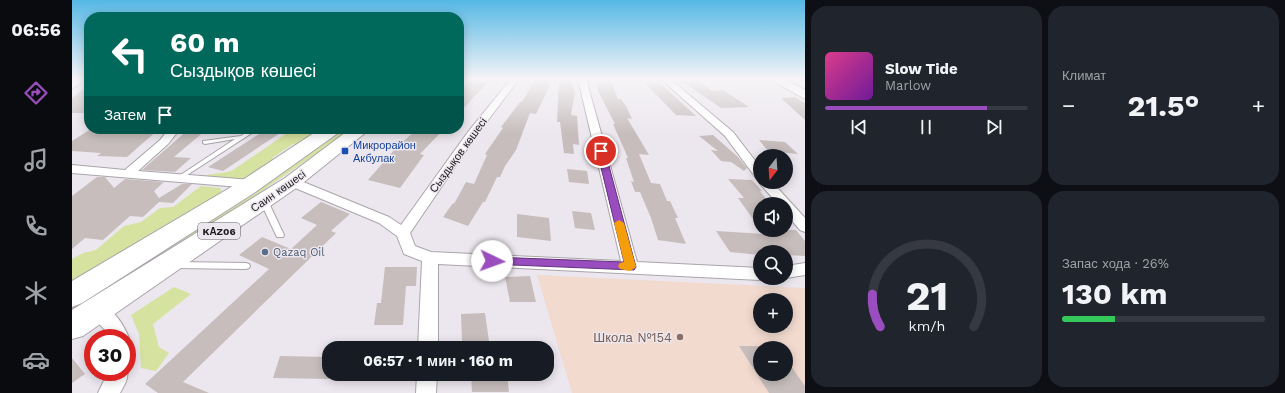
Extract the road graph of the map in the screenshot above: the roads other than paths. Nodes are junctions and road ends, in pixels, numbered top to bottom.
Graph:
1 (501, 97) edge
2 (587, 97) edge
3 (686, 97) edge
4 (171, 134) edge
5 (246, 134) edge
6 (326, 134) edge
7 (354, 134) edge
8 (242, 136) junction
9 (205, 142) dead end
10 (753, 166) edge
11 (72, 169) edge
12 (127, 174) junction
13 (179, 178) junction
14 (292, 182) junction
15 (771, 189) edge
16 (258, 192) junction
17 (778, 197) edge
18 (793, 214) edge
19 (805, 227) edge
20 (403, 233) junction
21 (280, 235) dead end
22 (430, 258) junction
23 (168, 265) junction
24 (246, 266) dead end
25 (630, 267) junction
26 (805, 269) edge
27 (793, 271) edge
28 (753, 274) edge
29 (72, 295) edge
30 (97, 310) junction
31 (72, 326) edge
32 (114, 329) edge
33 (428, 341) edge
34 (115, 381) edge
35 (427, 381) edge
36 (108, 393) edge
37 (426, 393) edge

1 - 20 street, Сыздықов көшесі
2 - 25 street
3 - 10 street
4 - 12 street
5 - 8 lane
6 - 16 highway, Саин көшесі / KАZ06
7 - 14 highway, Саин көшесі / KАZ06
8 - 9 lane
8 - 13 lane
11 - 12 street
12 - 13 street
13 - 16 street
14 - 16 highway, Саин көшесі / KАZ06
14 - 20 street
15 - 17 street
16 - 21 lane
16 - 23 highway, Саин көшесі / KАZ06
16 - 29 highway, Саин көшесі / KАZ06
18 - 19 street
20 - 22 street
22 - 25 street
22 - 33 street
23 - 24 lane
23 - 30 highway, Саин көшесі / KАZ06
25 - 28 street
26 - 27 street
30 - 31 highway, Саин көшесі / KАZ06
30 - 32 street
34 - 36 street
35 - 37 street

